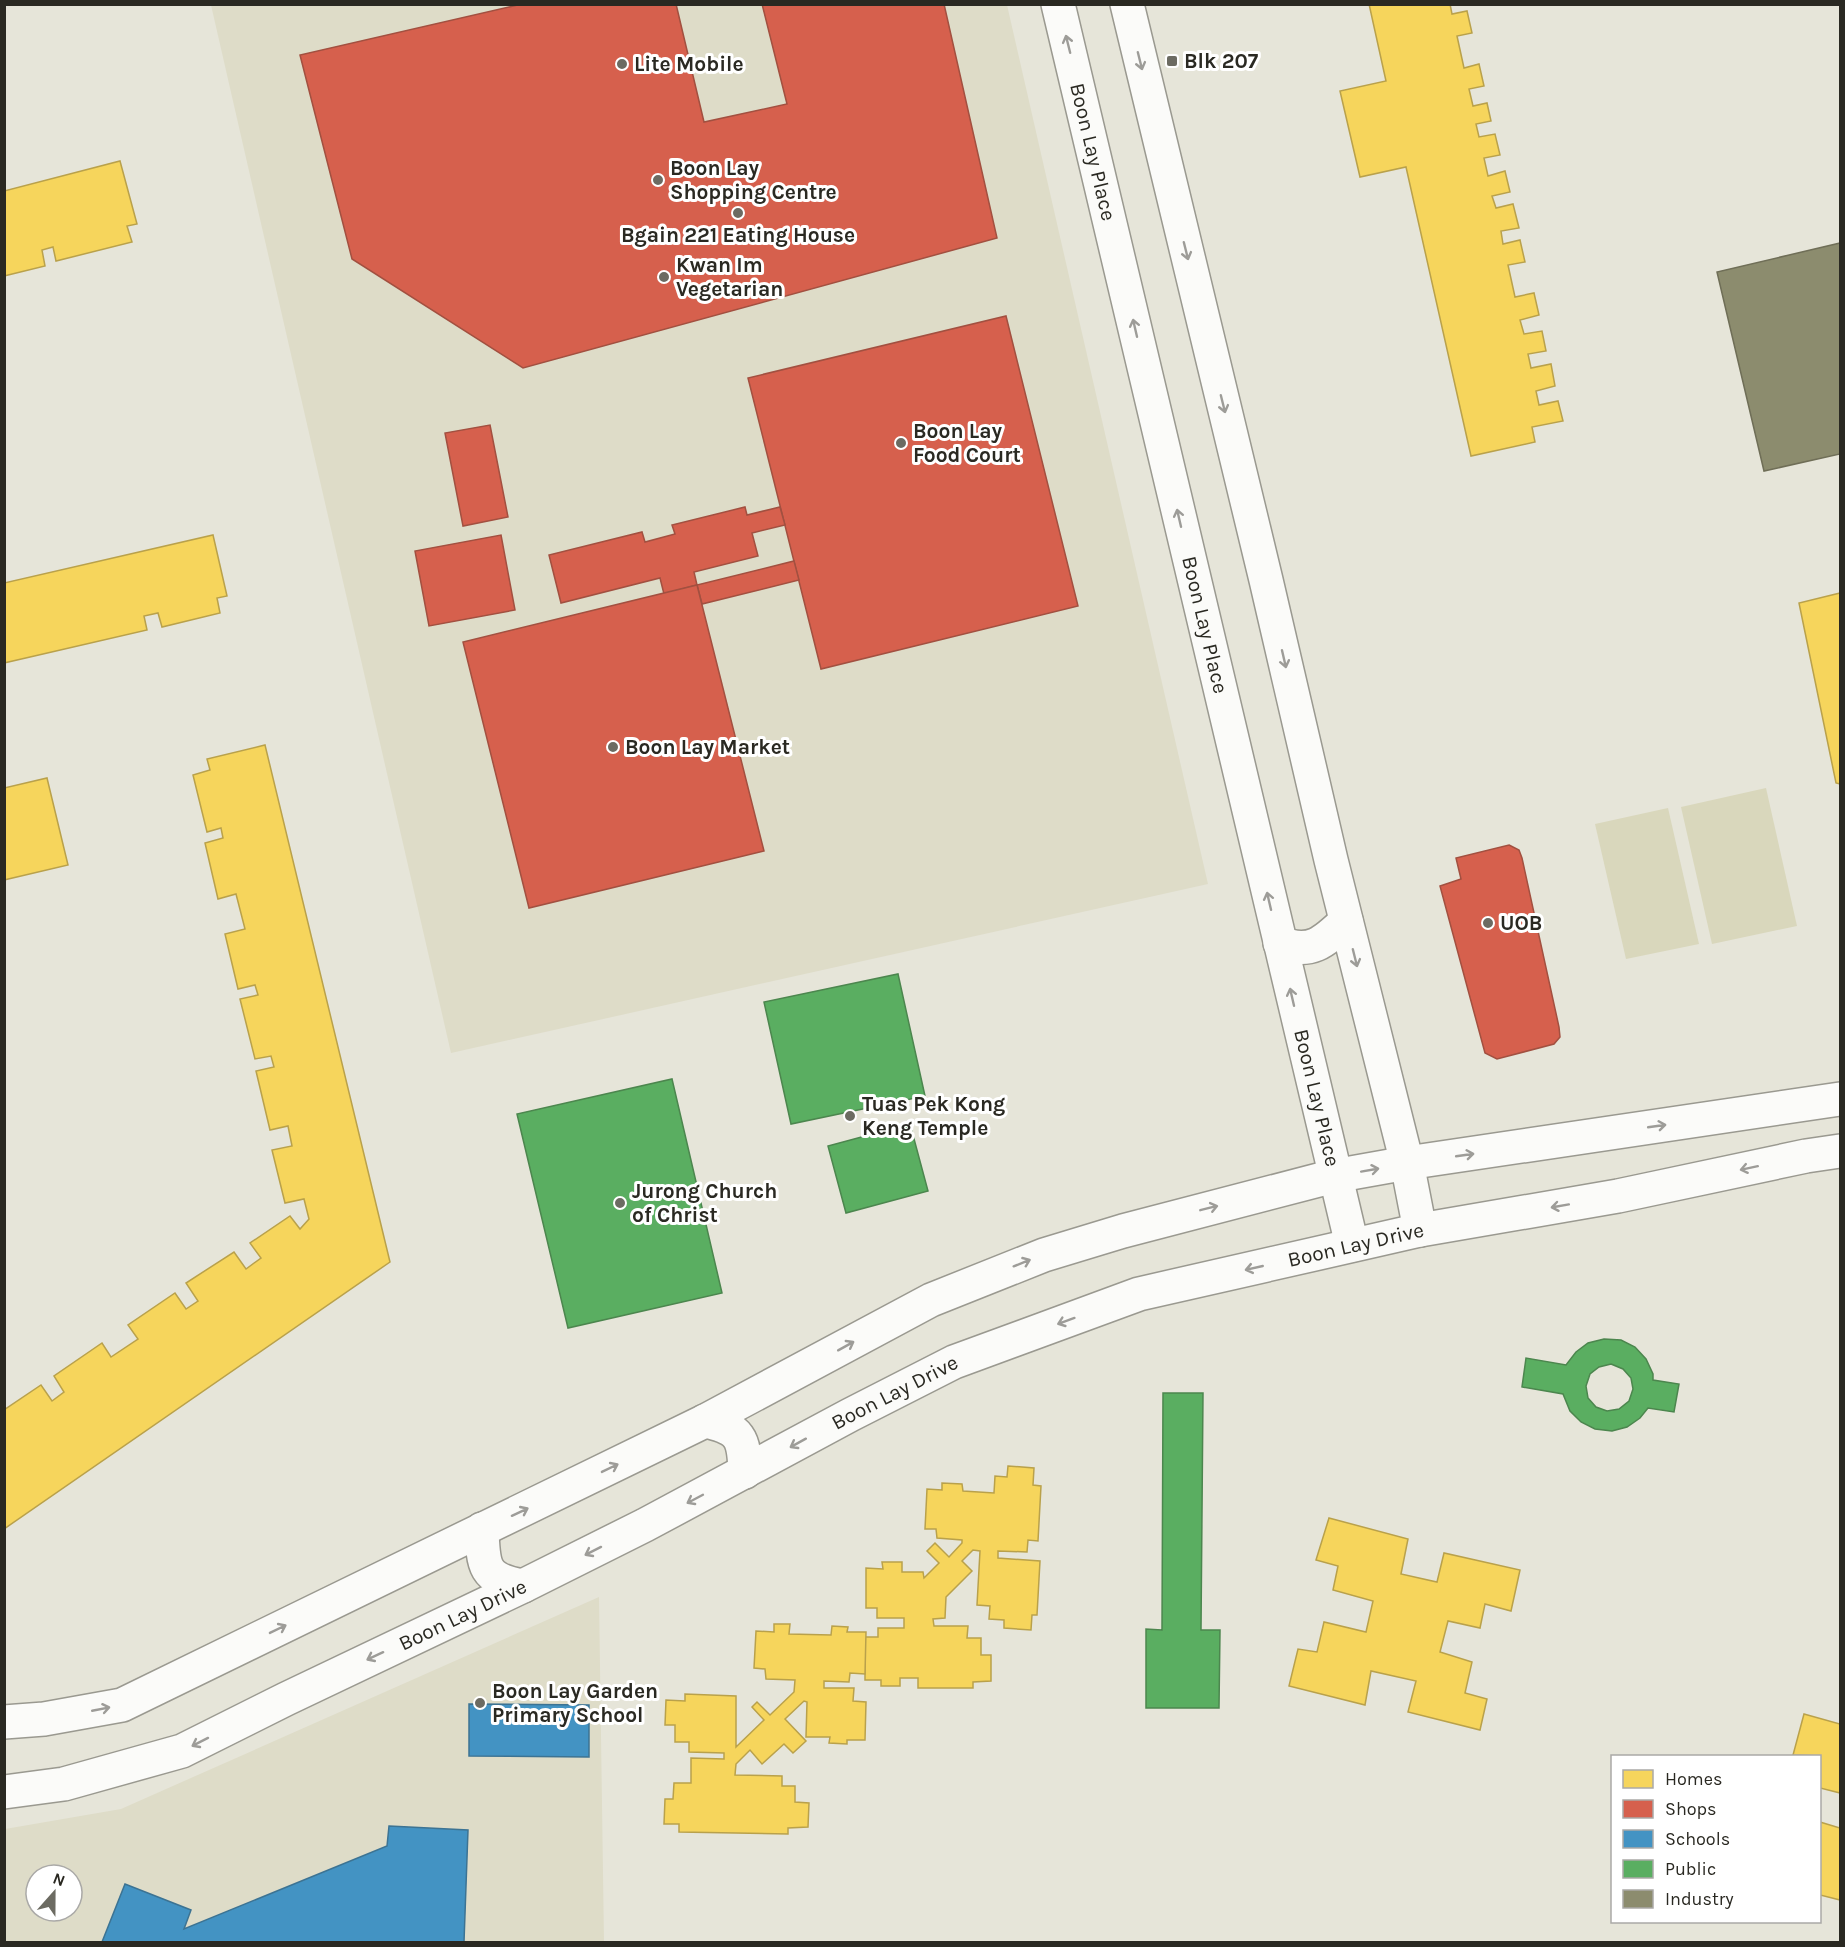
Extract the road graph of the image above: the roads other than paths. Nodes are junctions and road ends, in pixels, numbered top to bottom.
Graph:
1 (1058, 4) edge
2 (1127, 4) edge
3 (1346, 921) junction
4 (1280, 943) junction
5 (1840, 1099) edge
6 (1840, 1151) edge
7 (1407, 1163) junction
8 (1334, 1176) junction
9 (1420, 1230) junction
10 (1352, 1245) junction
11 (705, 1420) junction
12 (745, 1472) junction
13 (482, 1529) junction
14 (523, 1586) junction
15 (4, 1722) edge
16 (4, 1792) edge

4 -> 1 street, Boon Lay Place
2 -> 3 street
3 - 4 street
3 -> 7 street
8 -> 4 street, Boon Lay Place
7 -> 5 street
6 -> 9 street, Boon Lay Drive
8 -> 7 street
7 - 9 street
8 - 10 street, Boon Lay Place
11 -> 8 street
9 - 10 street, Boon Lay Drive
10 -> 12 street, Boon Lay Drive
11 - 12 street
13 -> 11 street
12 -> 14 street, Boon Lay Drive
13 - 14 street
15 -> 13 street
14 -> 16 street, Boon Lay Drive

